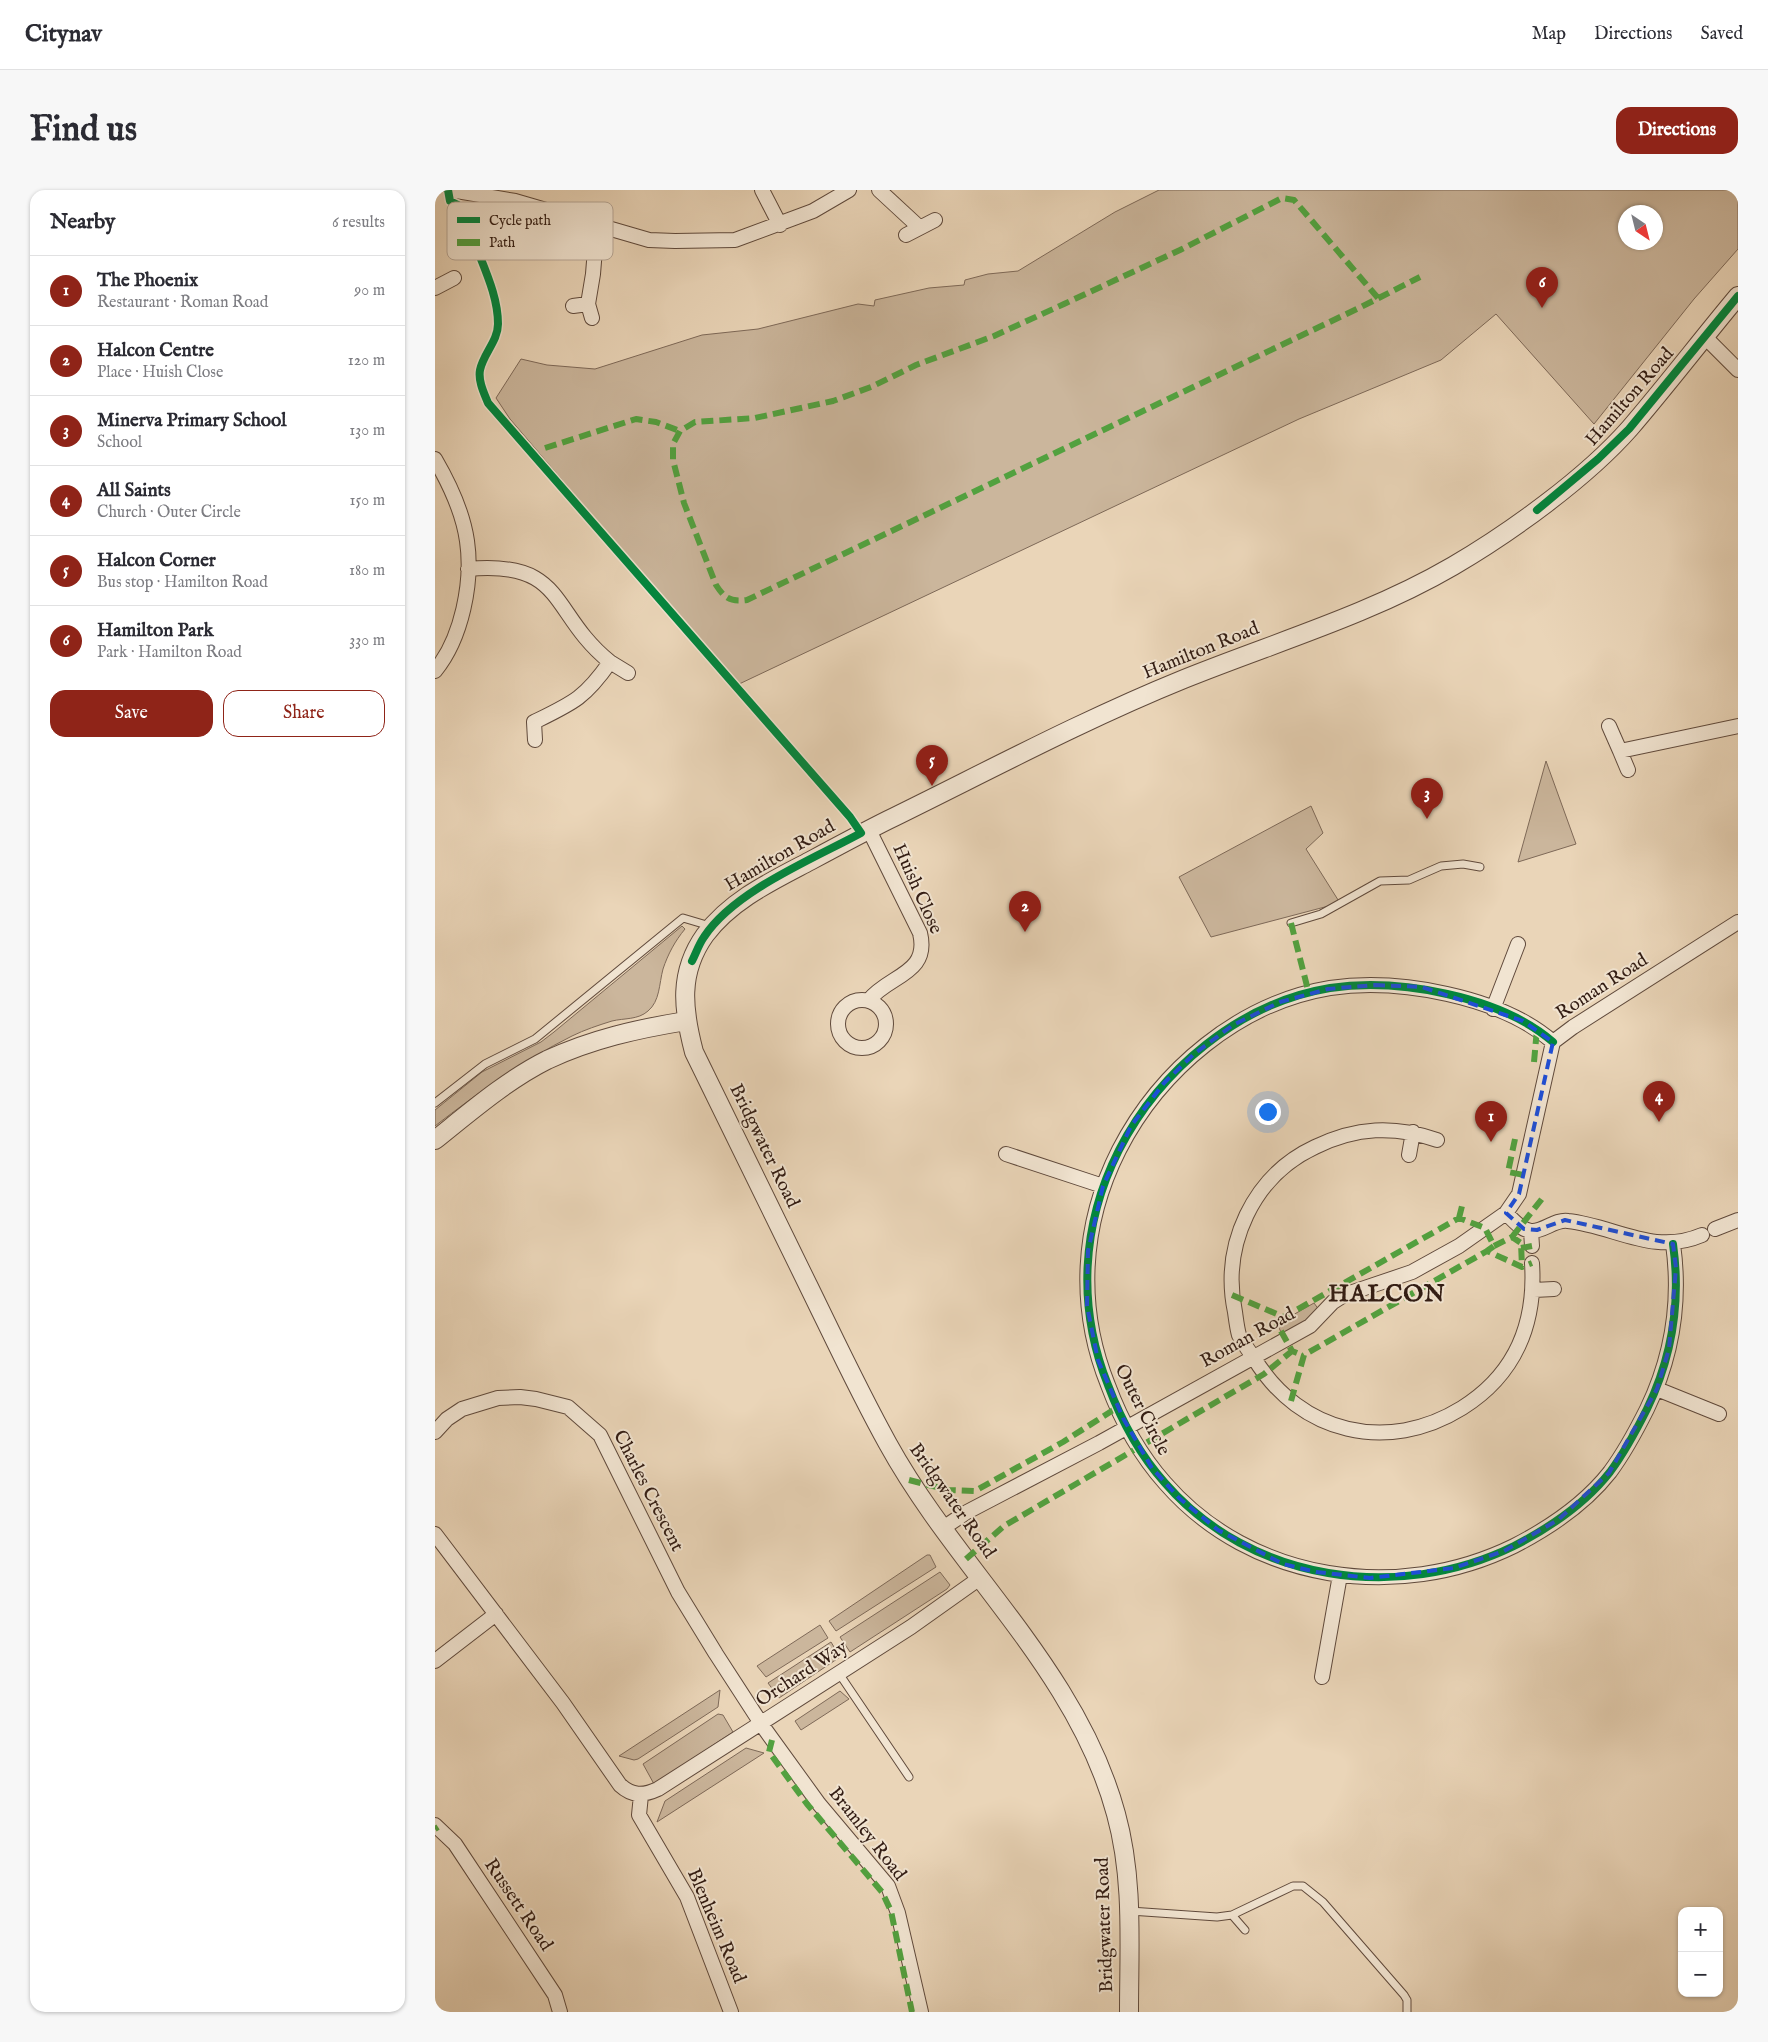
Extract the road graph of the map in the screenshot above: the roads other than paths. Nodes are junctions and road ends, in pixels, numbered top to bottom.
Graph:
1 (451, 190) edge
2 (763, 190) edge
3 (849, 190) edge
4 (879, 190) edge
5 (517, 196) edge
6 (534, 202) edge
7 (935, 220) dead end
8 (780, 225) junction
9 (919, 227) junction
10 (613, 229) edge
11 (906, 235) dead end
12 (594, 260) edge
13 (454, 278) dead end
14 (435, 287) edge
15 (1738, 296) edge
16 (587, 304) junction
17 (573, 306) dead end
18 (592, 318) dead end
19 (1704, 336) junction
20 (1738, 370) edge
21 (435, 459) edge
22 (468, 569) junction
23 (610, 662) junction
24 (435, 671) edge
25 (628, 673) dead end
26 (1609, 726) dead end
27 (1738, 726) edge
28 (535, 740) dead end
29 (1620, 751) junction
30 (1628, 770) dead end
31 (869, 830) junction
32 (1480, 867) dead end
33 (1738, 922) edge
34 (1291, 923) dead end
35 (713, 927) junction
36 (1518, 944) dead end
37 (869, 1000) dead end
38 (1493, 1009) junction
39 (686, 1021) junction
40 (1553, 1042) junction
41 (435, 1103) edge
42 (1413, 1132) junction
43 (435, 1140) edge
44 (1437, 1140) dead end
45 (1006, 1154) dead end
46 (1409, 1155) dead end
47 (1103, 1186) junction
48 (1506, 1214) junction
49 (1738, 1220) edge
50 (1715, 1229) dead end
51 (1531, 1231) junction
52 (1702, 1236) dead end
53 (1673, 1244) junction
54 (1533, 1246) dead end
55 (1532, 1263) dead end
56 (1554, 1289) dead end
57 (1534, 1290) junction
58 (1253, 1357) junction
59 (1657, 1389) junction
60 (1719, 1414) dead end
61 (1127, 1426) junction
62 (435, 1432) edge
63 (943, 1528) junction
64 (435, 1534) edge
65 (1340, 1575) junction
66 (980, 1578) junction
67 (496, 1614) junction
68 (435, 1661) edge
69 (838, 1672) junction
70 (1322, 1677) dead end
71 (760, 1722) junction
72 (909, 1777) dead end
73 (641, 1795) junction
74 (435, 1825) edge
75 (1130, 1911) junction
76 (1232, 1915) junction
77 (1245, 1930) dead end
78 (559, 2012) edge
79 (731, 2012) edge
80 (921, 2012) edge
81 (1129, 2012) edge
82 (1407, 2012) edge

1 - 5 street
2 - 8 street
3 - 8 street
4 - 9 street
5 - 6 street
7 - 9 street
8 - 10 street
9 - 11 street
12 - 16 street
13 - 14 street
15 - 19 street, Hamilton Road
16 - 17 street
16 - 18 street
19 - 20 street
19 - 31 street, Hamilton Road
21 - 22 street
22 - 23 street
22 - 24 street
23 - 25 street
23 - 28 street
26 - 29 street
27 - 29 street
29 - 30 street
31 - 35 street, Hamilton Road
31 - 37 street, Huish Close
32 - 34 lane
33 - 40 street, Roman Road
35 - 39 street, Hamilton Road
35 - 41 lane
36 - 38 street
38 - 40 street, Outer Circle
38 - 47 street, Outer Circle
39 - 43 street
39 - 63 street, Bridgwater Road
40 - 48 street, Roman Road
42 - 44 street
42 - 46 street
42 - 58 street
45 - 47 street
47 - 61 street, Outer Circle
48 - 51 street
48 - 58 street, Roman Road
49 - 50 street
51 - 53 street
51 - 54 street
52 - 53 street
53 - 59 street, Outer Circle
55 - 57 street
56 - 57 street
57 - 58 street
58 - 61 street, Roman Road
59 - 60 street
59 - 65 street, Outer Circle
61 - 63 street, Roman Road
61 - 65 street, Outer Circle
62 - 71 street, Charles Crescent
63 - 66 street, Bridgwater Road
64 - 67 street
65 - 70 street
66 - 69 street, Orchard Way
66 - 75 street, Bridgwater Road
67 - 68 street
67 - 73 street
69 - 71 street, Orchard Way
69 - 72 lane
71 - 73 street, Orchard Way
71 - 80 street, Bramley Road
73 - 79 street, Blenheim Road
74 - 78 street, Russett Road
75 - 76 lane
75 - 81 street, Bridgwater Road
76 - 77 lane
76 - 82 lane

